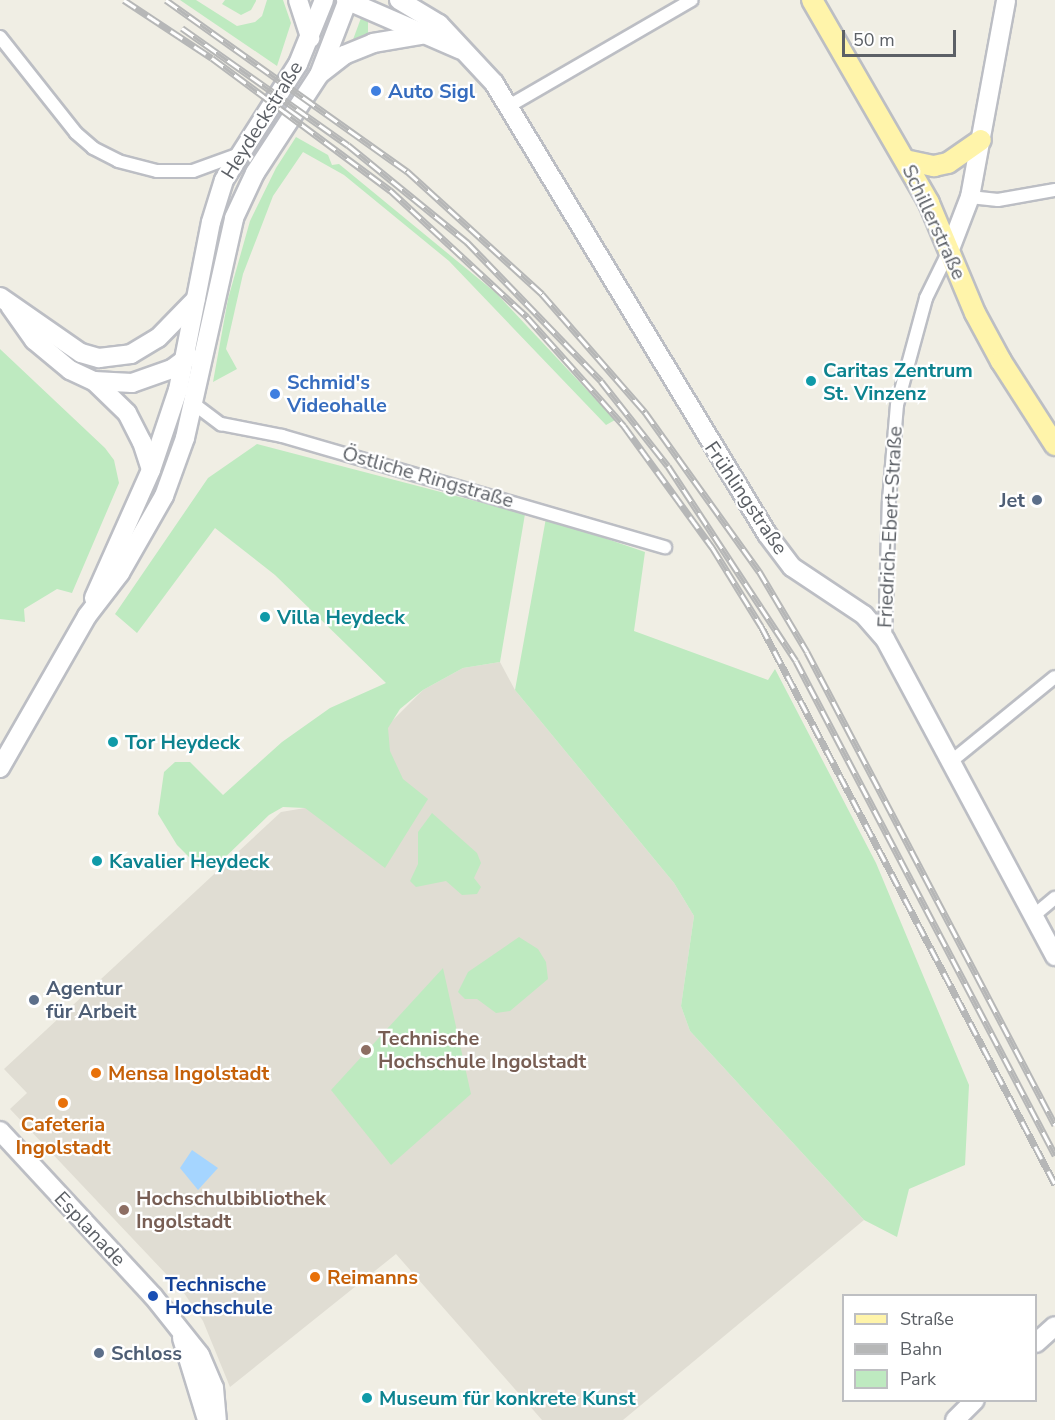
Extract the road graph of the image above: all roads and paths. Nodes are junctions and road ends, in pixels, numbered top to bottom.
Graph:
1 (298, 0) edge
2 (324, 0) edge
3 (348, 0) edge
4 (399, 0) edge
5 (692, 0) edge
6 (812, 0) edge
7 (1006, 0) edge
8 (424, 35) junction
9 (0, 37) edge
10 (310, 39) junction
11 (468, 53) junction
12 (319, 75) junction
13 (509, 106) junction
14 (981, 140) junction
15 (237, 155) junction
16 (905, 160) junction
17 (1055, 190) edge
18 (970, 197) junction
19 (950, 249) junction
20 (197, 297) junction
21 (5, 302) edge
22 (209, 322) junction
23 (131, 354) junction
24 (186, 360) junction
25 (160, 375) junction
26 (94, 381) junction
27 (178, 390) junction
28 (194, 404) junction
29 (1055, 445) edge
30 (151, 470) junction
31 (665, 547) dead end
32 (87, 616) junction
33 (885, 639) junction
34 (1055, 677) edge
35 (948, 763) junction
36 (0, 768) edge
37 (1055, 898) edge
38 (1032, 917) junction
39 (1055, 956) edge
40 (0, 1131) edge
41 (1055, 1326) edge
42 (179, 1328) junction
43 (1037, 1341) edge
44 (974, 1402) edge
45 (207, 1420) edge
46 (217, 1420) edge
47 (955, 1420) edge

1 - 10 street
2 - 10 street, Heydeckstraße
3 - 8 street
3 - 12 street, Heydeckstraße
4 - 11 street, Frühlingstraße
5 - 13 street
6 - 16 main road, Schillerstraße
7 - 14 street, Friedrich-Ebert-Straße
8 - 11 street
8 - 12 street
9 - 15 street
10 - 15 street, Heydeckstraße
11 - 13 street, Frühlingstraße
12 - 22 street, Heydeckstraße
13 - 33 street, Frühlingstraße
14 - 16 main road
14 - 18 street, Friedrich-Ebert-Straße
15 - 20 street, Heydeckstraße
16 - 19 main road, Schillerstraße
17 - 18 street
18 - 19 street, Friedrich-Ebert-Straße
19 - 29 main road, Schillerstraße
19 - 33 street, Friedrich-Ebert-Straße
20 - 23 street
20 - 24 street, Heydeckstraße
21 - 23 street
21 - 26 street
22 - 24 street, Heydeckstraße
22 - 28 street, Heydeckstraße
23 - 25 street
24 - 25 street, Heydeckstraße
24 - 27 street, Heydeckstraße
25 - 26 street
25 - 27 street
26 - 30 street
27 - 28 street
27 - 30 street, Heydeckstraße
28 - 31 street, Östliche Ringstraße
28 - 32 street, Heydeckstraße
30 - 32 street, Heydeckstraße
32 - 36 street, Heydeckstraße
33 - 35 street, Frühlingstraße
34 - 35 street
35 - 38 street, Frühlingstraße
37 - 38 street
38 - 39 street, Frühlingstraße
40 - 42 street, Esplanade
41 - 43 street
42 - 45 street, Esplanade
42 - 46 street, Esplanade
44 - 47 street

